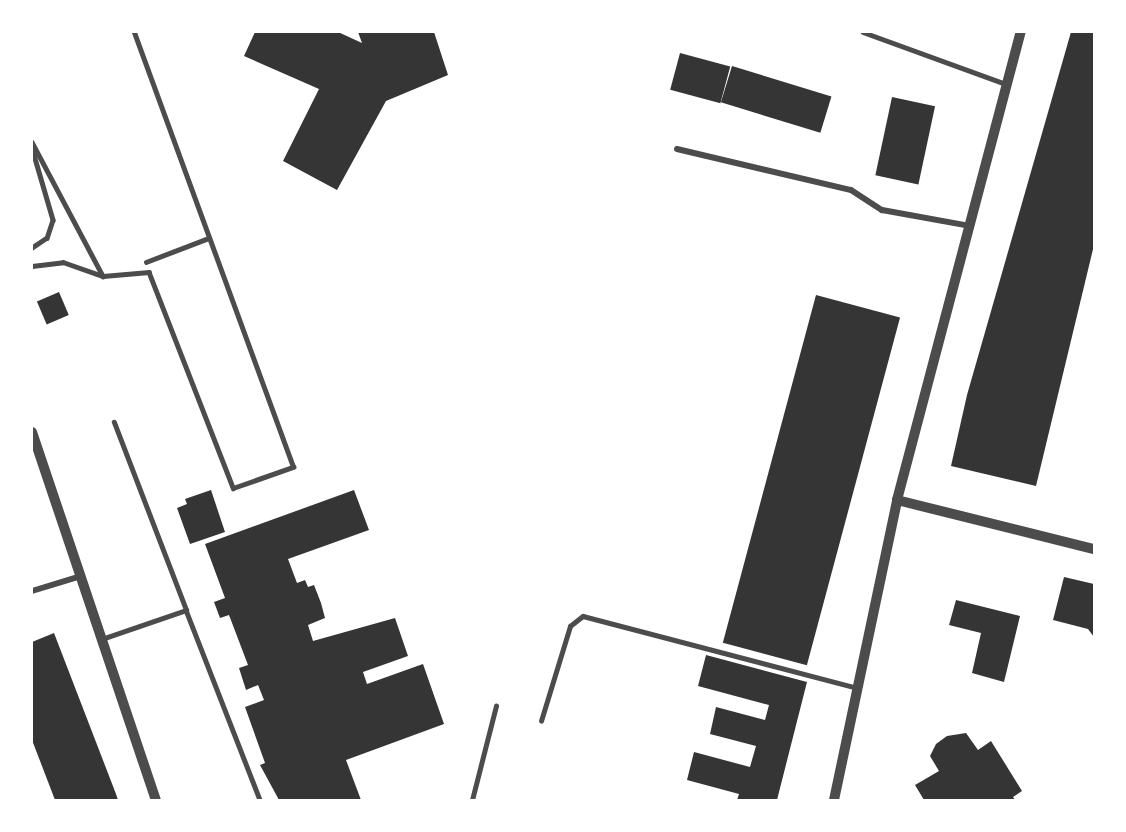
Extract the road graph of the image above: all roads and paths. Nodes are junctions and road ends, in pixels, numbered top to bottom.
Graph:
1 (134, 32) edge
2 (863, 32) edge
3 (1021, 32) edge
4 (1006, 84) junction
5 (32, 142) edge
6 (32, 148) edge
7 (677, 149) dead end
8 (970, 226) junction
9 (210, 238) junction
10 (32, 248) edge
11 (146, 262) dead end
12 (32, 266) edge
13 (103, 276) junction
14 (114, 422) dead end
15 (32, 432) edge
16 (897, 500) junction
17 (1095, 549) edge
18 (81, 576) junction
19 (32, 591) edge
20 (186, 610) junction
21 (102, 639) junction
22 (857, 688) junction
23 (496, 706) dead end
24 (541, 721) dead end
25 (156, 801) edge
26 (260, 801) edge
27 (472, 801) edge
28 (834, 801) edge

1 - 9 lane
2 - 4 lane
3 - 4 street
4 - 8 street
5 - 13 lane
6 - 10 lane
7 - 8 street
8 - 16 street
9 - 11 lane
9 - 13 lane
12 - 13 lane
14 - 20 lane
15 - 18 street
16 - 17 street
16 - 22 street
18 - 19 street
18 - 21 street
20 - 21 lane
20 - 26 lane
21 - 25 street
22 - 24 lane
22 - 28 street
23 - 27 lane

